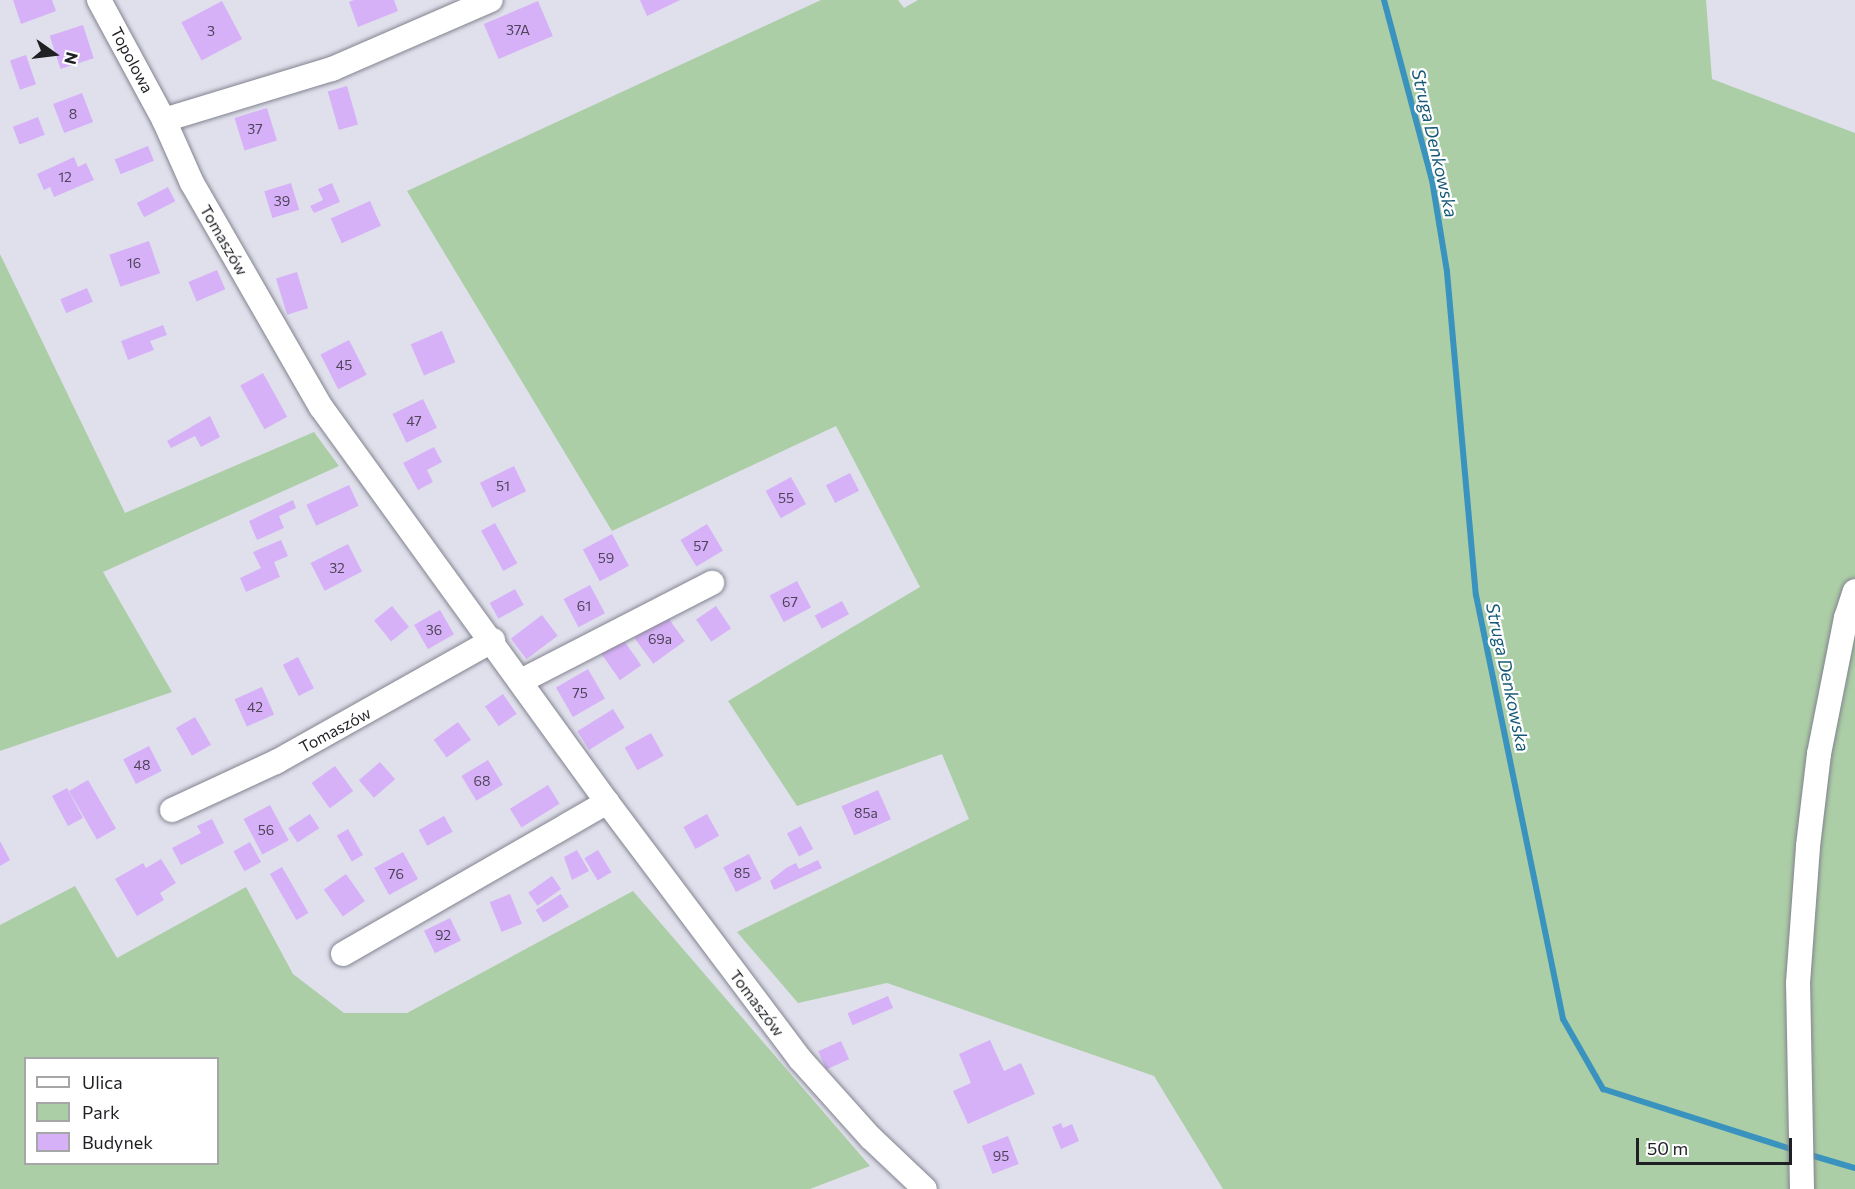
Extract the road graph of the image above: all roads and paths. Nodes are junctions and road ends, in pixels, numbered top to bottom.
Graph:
1 (99, 0) edge
2 (490, 0) edge
3 (164, 120) junction
4 (712, 583) dead end
5 (1855, 591) edge
6 (493, 640) junction
7 (521, 681) junction
8 (607, 802) junction
9 (172, 810) dead end
10 (343, 954) dead end
11 (925, 1189) edge
12 (1802, 1189) edge

1 - 3 street, Topolowa
2 - 3 street
3 - 6 street, Tomaszów
4 - 7 street
5 - 12 street
6 - 7 street, Tomaszów
6 - 9 street, Tomaszów
7 - 8 street, Tomaszów
8 - 10 street
8 - 11 street, Tomaszów

